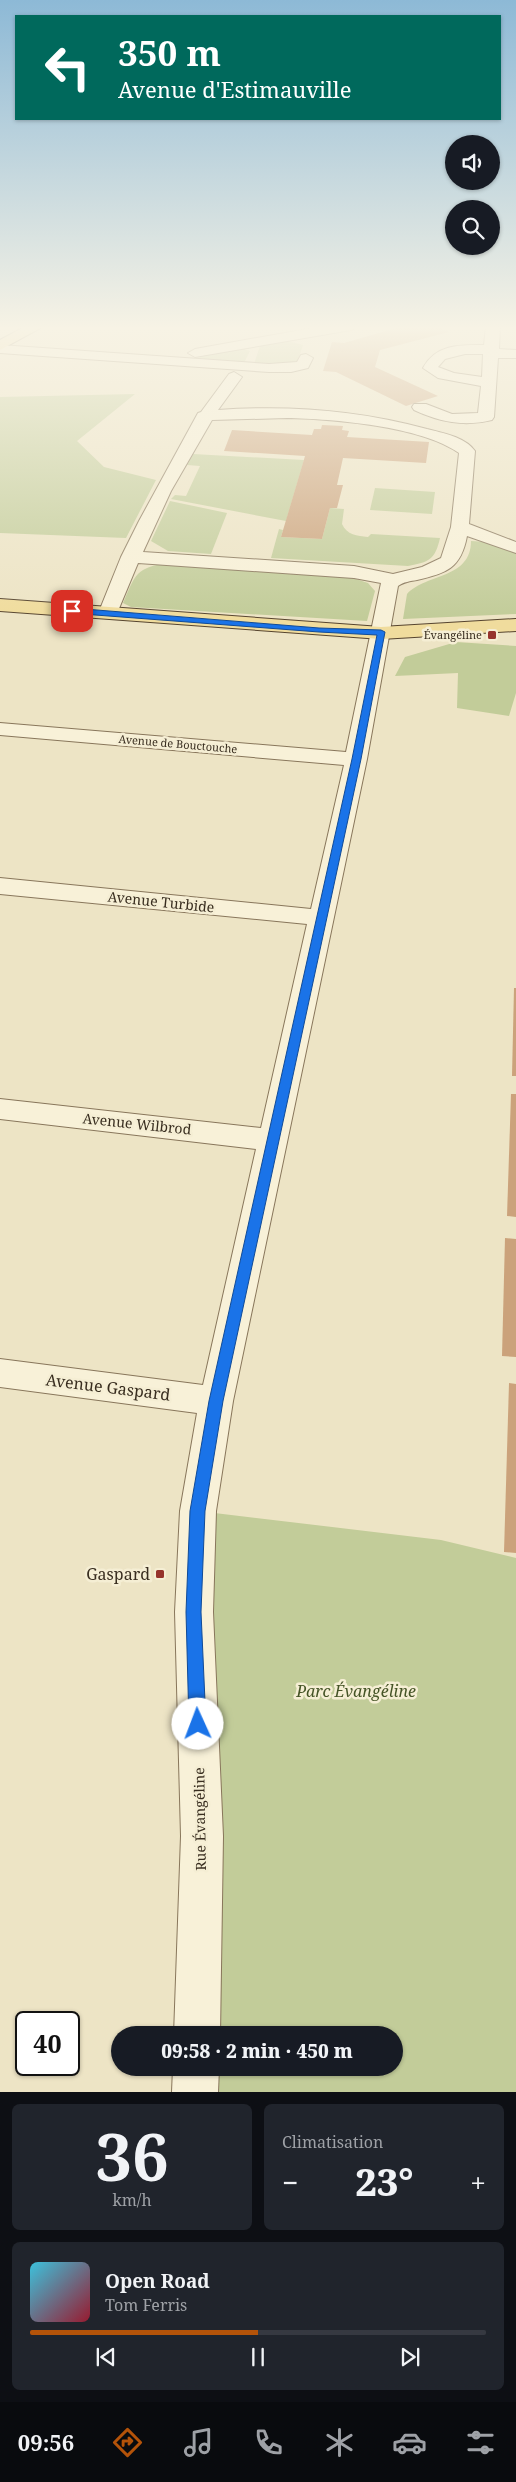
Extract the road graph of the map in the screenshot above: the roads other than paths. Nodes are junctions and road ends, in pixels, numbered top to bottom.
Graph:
1 (199, 424) edge
2 (395, 424) edge
3 (460, 528) junction
4 (516, 548) edge
5 (130, 556) junction
6 (393, 580) junction
7 (0, 605) edge
8 (108, 614) junction
9 (516, 625) edge
10 (381, 632) junction
11 (0, 729) edge
12 (356, 759) junction
13 (0, 886) edge
14 (322, 918) junction
15 (0, 1109) edge
16 (273, 1140) junction
17 (0, 1373) edge
18 (216, 1401) junction
19 (197, 2026) edge
20 (196, 2076) edge
21 (195, 2092) edge

1 - 5 street
2 - 3 street
3 - 4 street
3 - 6 street
5 - 6 street
5 - 8 street
6 - 10 street, Rue Évangéline
7 - 8 main road
8 - 10 main road
9 - 10 main road
10 - 12 street, Rue Évangéline
11 - 12 street, Avenue de Bouctouche
12 - 14 street, Rue Évangéline
13 - 14 street, Avenue Turbide
14 - 16 street, Rue Évangéline
15 - 16 street, Avenue Wilbrod
16 - 18 street, Rue Évangéline
17 - 18 street, Avenue Gaspard
18 - 19 street, Rue Évangéline
20 - 21 street

